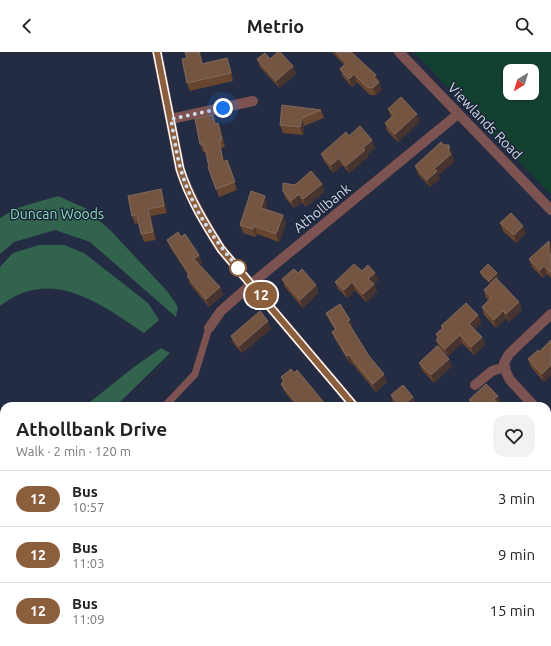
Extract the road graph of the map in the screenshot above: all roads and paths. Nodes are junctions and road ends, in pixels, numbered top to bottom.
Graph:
1 (157, 52) edge
2 (399, 52) edge
3 (253, 101) dead end
4 (458, 114) junction
5 (171, 119) junction
6 (551, 210) edge
7 (252, 284) junction
8 (551, 314) edge
9 (209, 328) joint
10 (504, 367) junction
11 (475, 385) dead end
12 (169, 402) edge
13 (351, 402) edge
14 (530, 402) edge

1 - 5 street
2 - 4 street, Viewlands Road
3 - 5 street
4 - 6 street, Viewlands Road
4 - 7 street, Athollbank
5 - 7 street
7 - 9 street, Athollbank
7 - 13 street
8 - 10 street
9 - 12 lane
10 - 11 street
10 - 14 street

